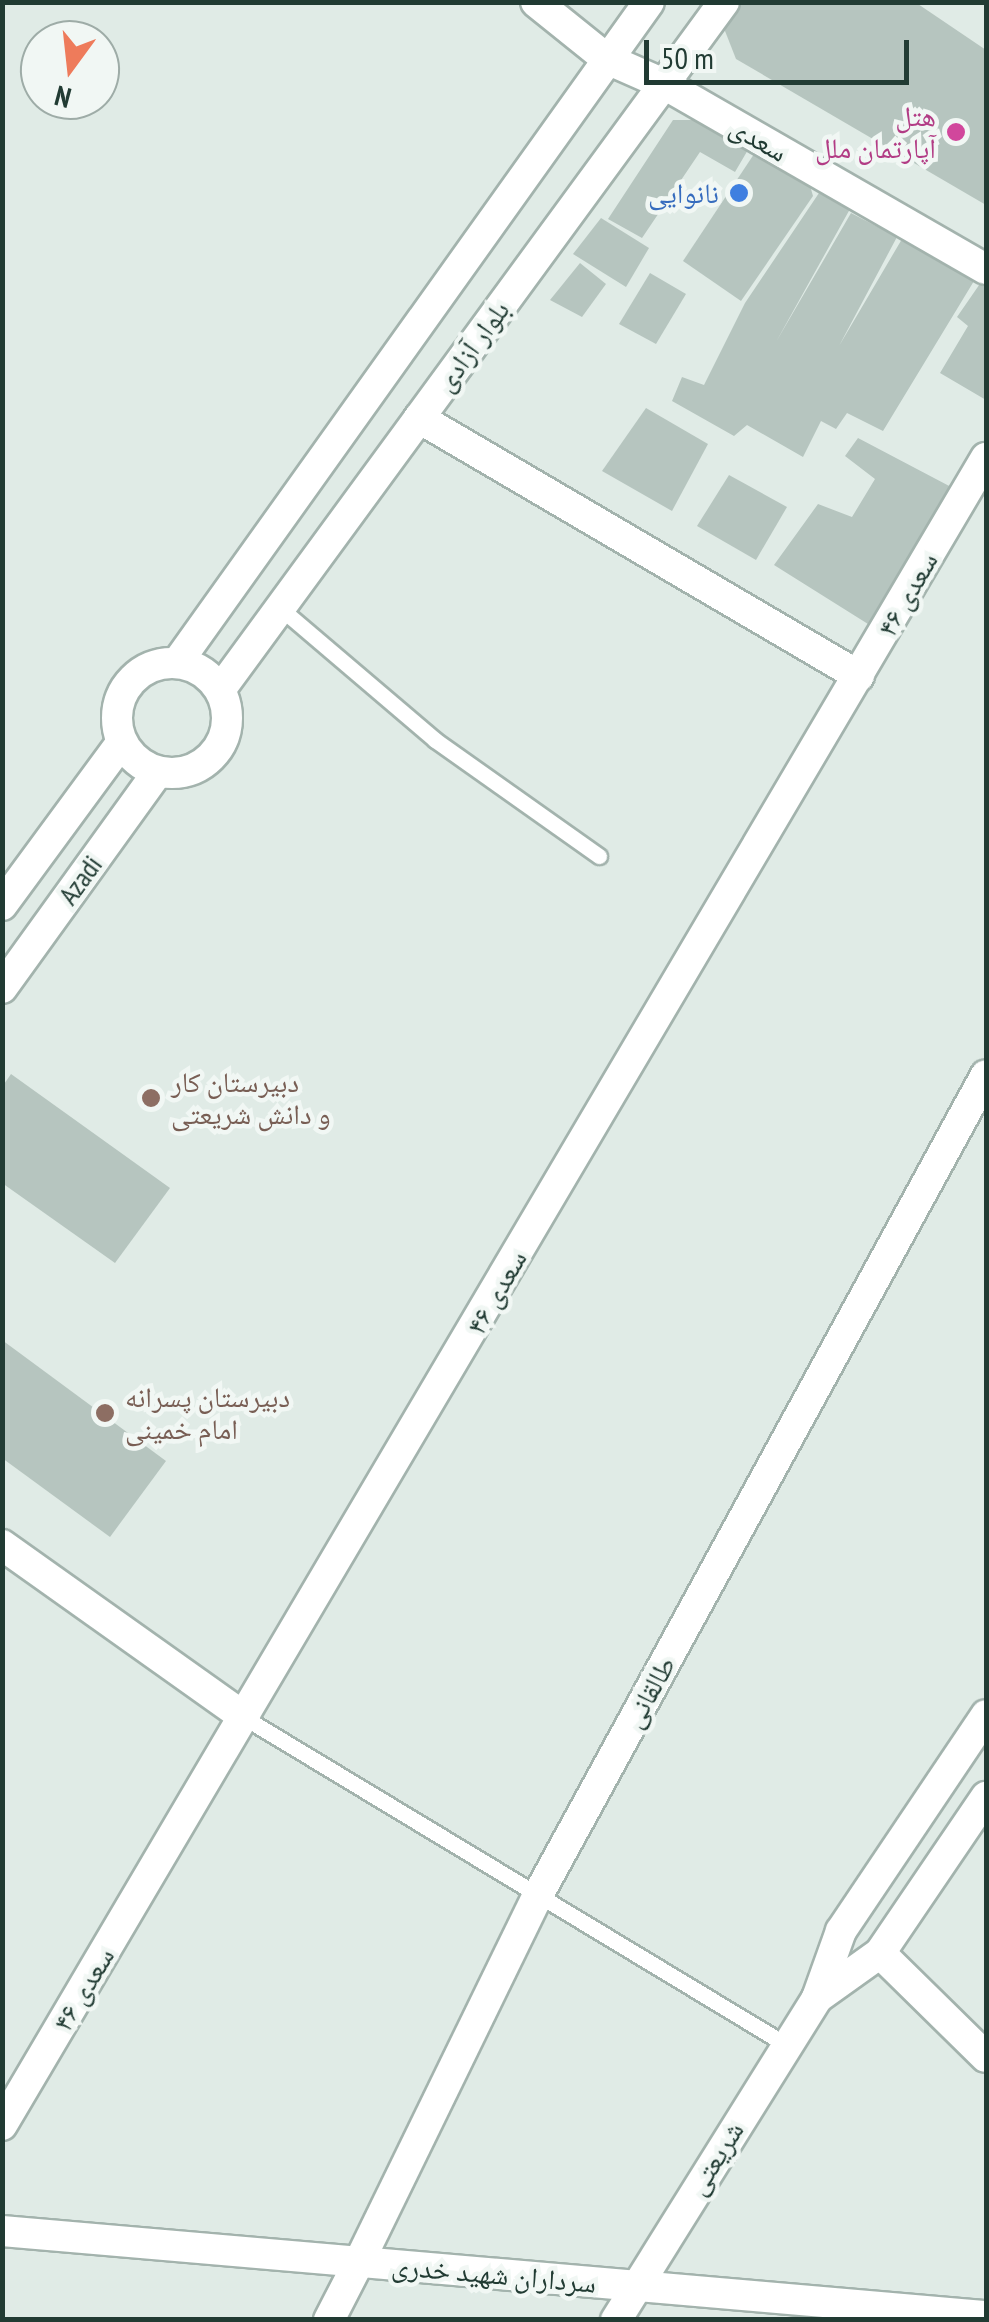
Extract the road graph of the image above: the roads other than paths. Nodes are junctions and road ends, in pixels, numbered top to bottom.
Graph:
1 (536, 2) edge
2 (648, 2) edge
3 (724, 2) edge
4 (607, 60) junction
5 (664, 84) junction
6 (986, 270) edge
7 (419, 418) junction
8 (986, 458) edge
9 (279, 607) junction
10 (176, 662) junction
11 (858, 676) junction
12 (220, 690) junction
13 (122, 743) junction
14 (158, 772) junction
15 (599, 856) dead end
16 (2, 905) edge
17 (2, 988) edge
18 (986, 1075) edge
19 (7, 1556) edge
20 (986, 1715) edge
21 (245, 1718) junction
22 (986, 1797) edge
23 (538, 1895) junction
24 (880, 1953) junction
25 (818, 1998) junction
26 (786, 2044) junction
27 (986, 2057) edge
28 (2, 2125) edge
29 (2, 2231) edge
30 (359, 2262) junction
31 (635, 2286) junction
32 (986, 2316) edge
33 (329, 2320) edge
34 (616, 2320) edge

1 - 4 street, سعدی
2 - 4 street, بلوار آزادی
3 - 5 street, بلوار آزادی
4 - 5 street, سعدی
4 - 10 street, بلوار آزادی
5 - 6 street, سعدی
5 - 7 street, بلوار آزادی
7 - 9 street, بلوار آزادی
7 - 11 street
8 - 11 street, سعدی ۴۶
9 - 12 street, بلوار آزادی
9 - 15 lane
10 - 12 street
10 - 13 street
11 - 21 street, سعدی ۴۶
12 - 14 street
13 - 14 street
13 - 16 street, Azadi
14 - 17 street, Azadi
18 - 23 street, طالقانی
19 - 21 street
20 - 25 street, شریعتی
21 - 23 lane
21 - 28 street, سعدی ۴۶
22 - 24 street, شریعتی
23 - 26 lane
23 - 30 street, طالقانی
24 - 25 street, شریعتی
24 - 27 street
25 - 26 street, شریعتی
26 - 31 street, شریعتی
29 - 30 street, سرداران شهید خدری
30 - 31 street, سرداران شهید خدری
30 - 33 street, طالقانی
31 - 32 street, سرداران شهید خدری
31 - 34 street, شریعتی

